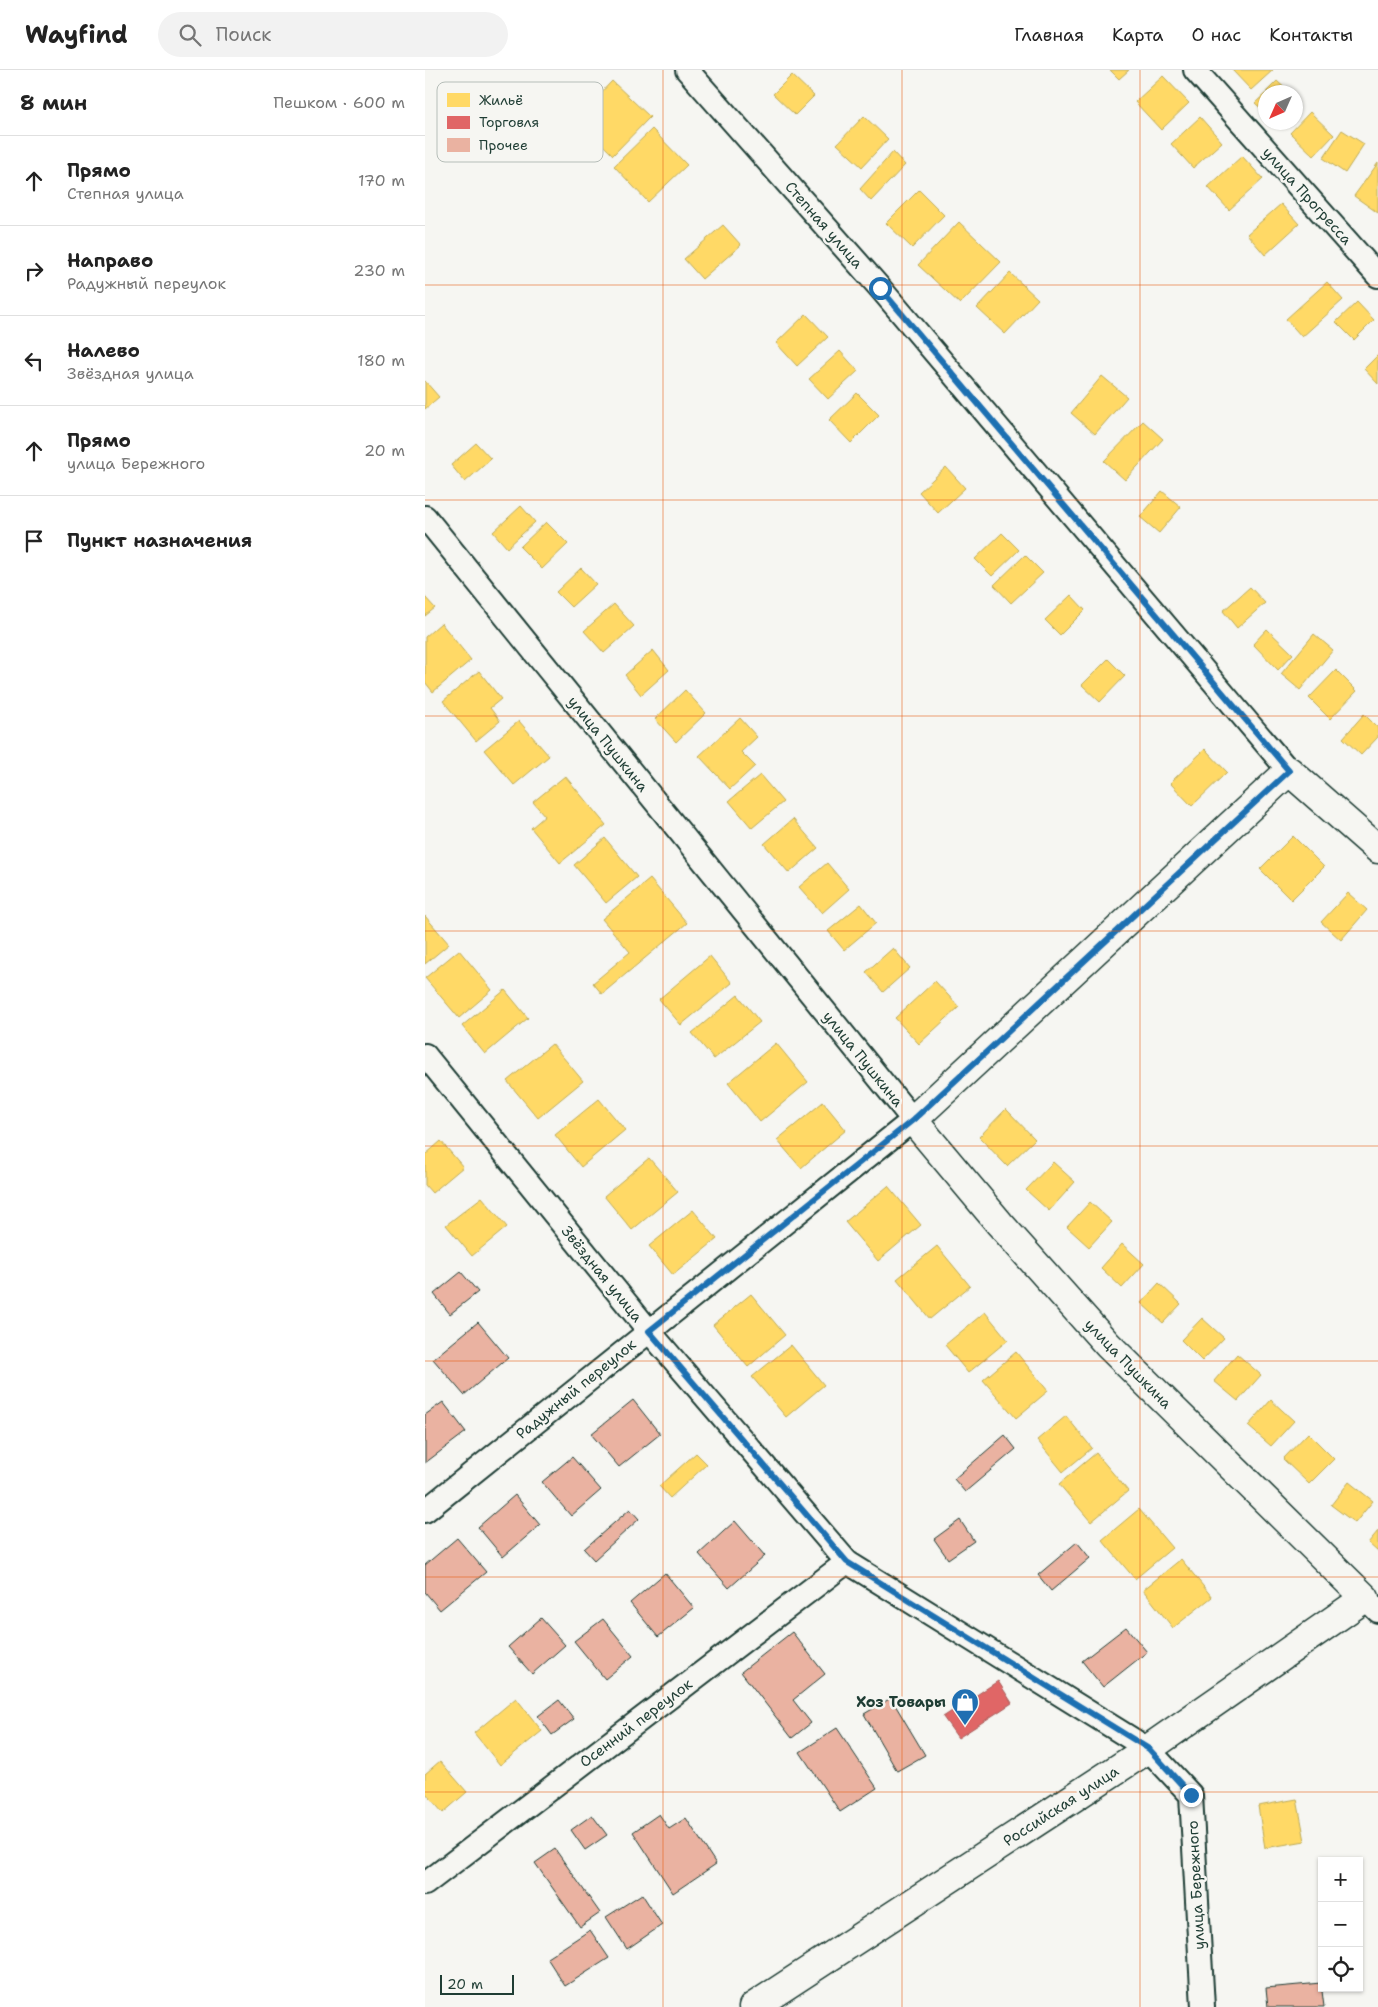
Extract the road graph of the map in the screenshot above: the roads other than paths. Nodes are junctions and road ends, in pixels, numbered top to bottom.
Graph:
1 (687, 70) edge
2 (1195, 70) edge
3 (1378, 276) edge
4 (425, 517) edge
5 (1289, 771) junction
6 (1378, 849) edge
7 (425, 1055) edge
8 (913, 1120) junction
9 (649, 1331) junction
10 (425, 1511) edge
11 (847, 1562) junction
12 (1372, 1605) edge
13 (1149, 1749) junction
14 (425, 1884) edge
15 (753, 2007) edge
16 (1203, 2007) edge

1 - 5 street, Степная улица
2 - 3 street, улица Прогресса
4 - 8 street, улица Пушкина
5 - 6 street, Степная улица
5 - 8 street, Радужный переулок
7 - 9 street, Звёздная улица
8 - 9 street, Радужный переулок
8 - 12 street, улица Пушкина
9 - 10 street, Радужный переулок
9 - 11 street, Звёздная улица
11 - 13 street, Звёздная улица
11 - 14 street, Осенний переулок
12 - 13 street, Российская улица
13 - 15 street, Российская улица
13 - 16 street, улица Бережного

